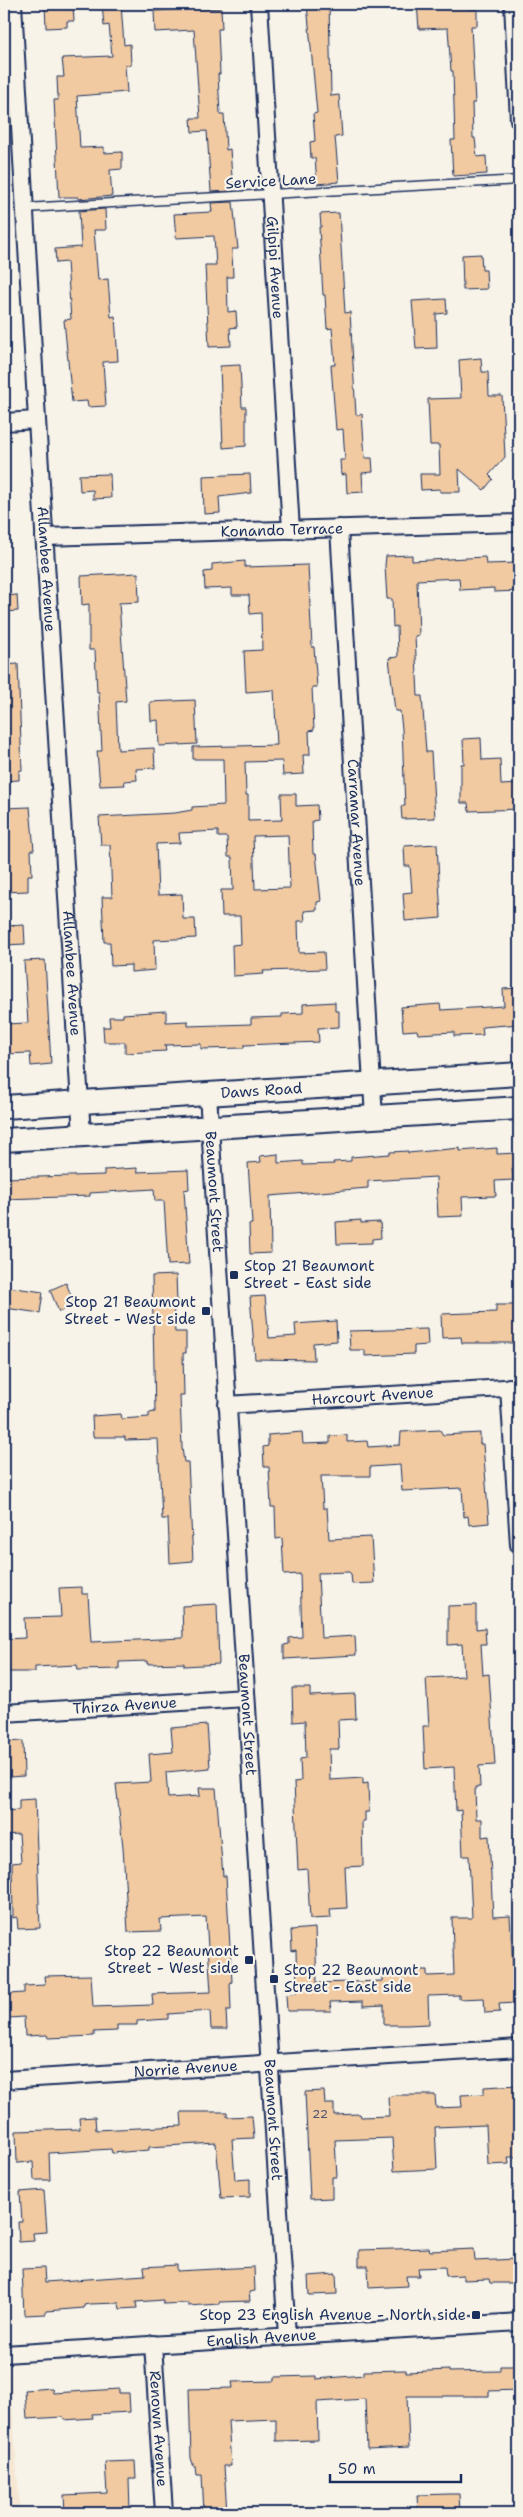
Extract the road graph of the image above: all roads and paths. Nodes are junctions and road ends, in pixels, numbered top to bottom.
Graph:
1 (13, 4) edge
2 (259, 4) edge
3 (513, 4) edge
4 (519, 120) edge
5 (519, 180) edge
6 (270, 195) junction
7 (25, 208) junction
8 (37, 420) junction
9 (4, 422) edge
10 (519, 523) edge
11 (340, 528) junction
12 (291, 530) junction
13 (44, 537) junction
14 (519, 1074) edge
15 (372, 1083) junction
16 (208, 1094) junction
17 (80, 1101) junction
18 (4, 1106) edge
19 (519, 1108) edge
20 (374, 1118) junction
21 (210, 1128) junction
22 (82, 1135) junction
23 (4, 1140) edge
24 (514, 1387) edge
25 (227, 1405) junction
26 (519, 1545) edge
27 (246, 1698) junction
28 (4, 1713) edge
29 (519, 2048) edge
30 (270, 2064) junction
31 (4, 2080) edge
32 (519, 2322) edge
33 (287, 2336) junction
34 (153, 2344) junction
35 (4, 2354) edge
36 (164, 2513) edge

1 - 7 street, Allambee Avenue
2 - 6 street, Gilpipi Avenue
3 - 4 street
5 - 6 lane, Service Lane
6 - 7 lane, Service Lane
6 - 12 street, Gilpipi Avenue
7 - 8 street, Allambee Avenue
8 - 9 street
8 - 13 street, Allambee Avenue
10 - 11 street, Konando Terrace
11 - 12 street, Konando Terrace
11 - 15 street, Carramar Avenue
12 - 13 street, Konando Terrace
13 - 17 street, Allambee Avenue
14 - 15 main road, Daws Road
15 - 16 main road, Daws Road
15 - 20 street, Carramar Avenue
16 - 17 main road, Daws Road
16 - 21 street, Beaumont Street
17 - 18 main road, Daws Road
17 - 22 street, Allambee Avenue
19 - 20 main road
20 - 21 main road
21 - 22 main road
21 - 25 street, Beaumont Street
22 - 23 main road
24 - 25 street, Harcourt Avenue
24 - 26 street
25 - 27 street, Beaumont Street
27 - 28 street, Thirza Avenue
27 - 30 street, Beaumont Street
29 - 30 street, Norrie Avenue
30 - 31 street, Norrie Avenue
30 - 33 street, Beaumont Street
32 - 33 street, English Avenue
33 - 34 street, English Avenue
34 - 35 street, English Avenue
34 - 36 street, Renown Avenue

